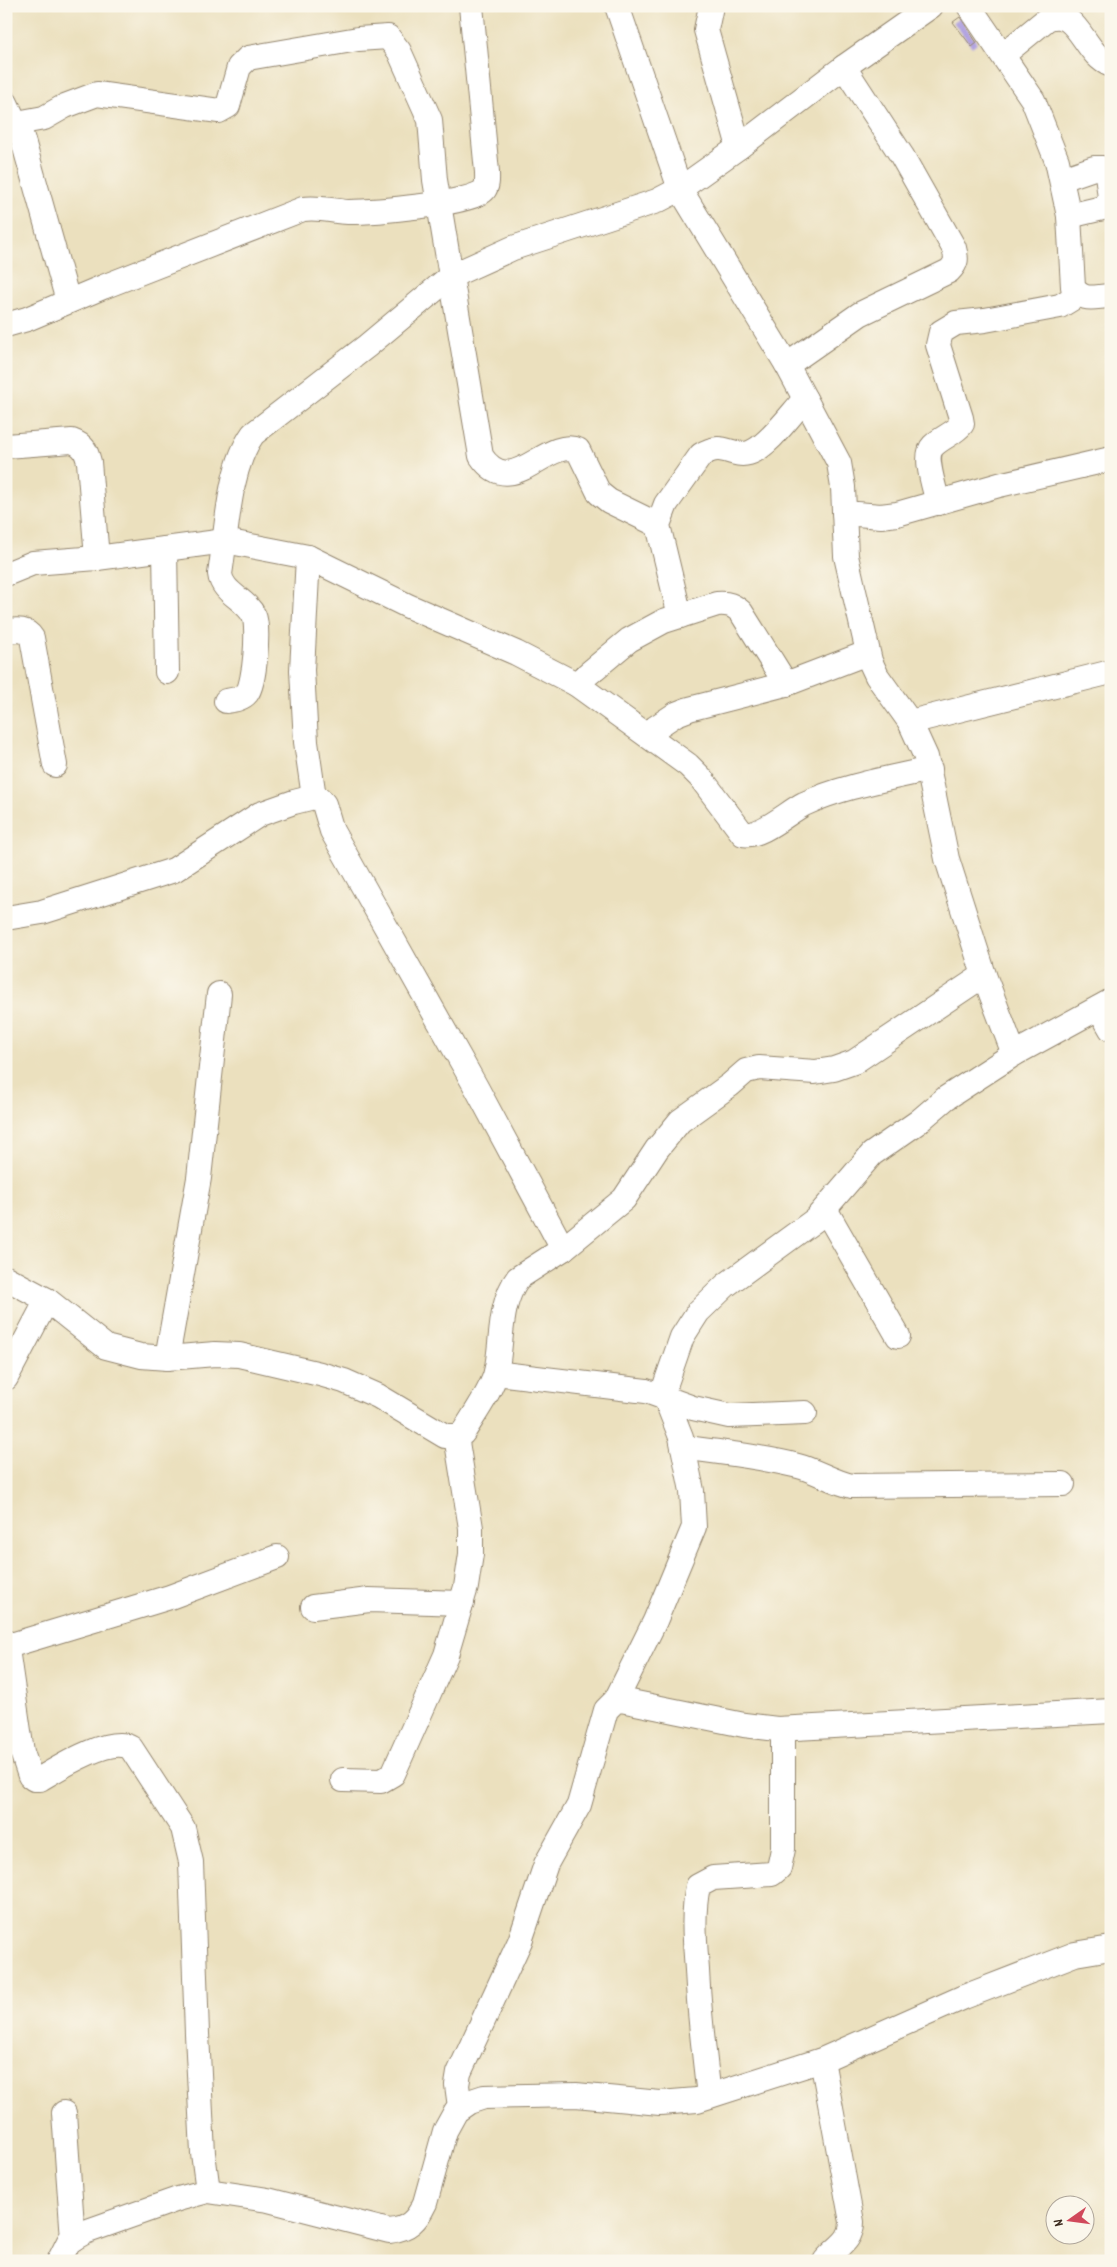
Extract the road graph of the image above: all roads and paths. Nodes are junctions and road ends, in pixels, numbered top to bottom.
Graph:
1 (471, 6) edge
2 (617, 6) edge
3 (711, 6) edge
4 (931, 6) edge
5 (969, 6) edge
6 (1003, 55) junction
7 (1111, 65) edge
8 (844, 66) junction
9 (12, 113) edge
10 (739, 147) junction
11 (1062, 179) junction
12 (680, 189) junction
13 (439, 204) junction
14 (1111, 206) edge
15 (1069, 216) junction
16 (451, 276) junction
17 (1078, 295) junction
18 (1111, 296) edge
19 (68, 301) junction
20 (6, 325) edge
21 (787, 365) junction
22 (805, 399) junction
23 (6, 446) edge
24 (1111, 460) edge
25 (938, 503) junction
26 (844, 514) junction
27 (658, 525) junction
28 (225, 542) junction
29 (165, 549) junction
30 (308, 557) junction
31 (97, 558) junction
32 (6, 574) edge
33 (680, 616) junction
34 (6, 632) edge
35 (868, 653) junction
36 (167, 672) dead end
37 (1111, 672) edge
38 (576, 684) junction
39 (786, 684) junction
40 (226, 701) dead end
41 (910, 722) junction
42 (646, 734) junction
43 (55, 764) dead end
44 (930, 769) junction
45 (314, 797) junction
46 (6, 918) edge
47 (984, 975) junction
48 (219, 994) dead end
49 (1105, 1005) edge
50 (1111, 1029) edge
51 (1014, 1054) junction
52 (826, 1208) junction
53 (563, 1249) junction
54 (6, 1278) edge
55 (47, 1300) junction
56 (898, 1336) dead end
57 (167, 1358) junction
58 (496, 1374) junction
59 (6, 1378) edge
60 (666, 1399) junction
61 (805, 1413) dead end
62 (456, 1436) junction
63 (683, 1447) junction
64 (1063, 1484) dead end
65 (277, 1557) dead end
66 (462, 1603) junction
67 (313, 1607) dead end
68 (7, 1644) edge
69 (616, 1700) junction
70 (1111, 1711) edge
71 (783, 1729) junction
72 (343, 1780) dead end
73 (1111, 1948) edge
74 (822, 2060) junction
75 (708, 2096) junction
76 (460, 2107) junction
77 (64, 2113) dead end
78 (208, 2191) junction
79 (73, 2239) junction
80 (59, 2261) edge
81 (825, 2261) edge

1 - 13 street
2 - 12 street
3 - 10 street
4 - 8 street
5 - 6 street
6 - 7 street
6 - 11 street
8 - 10 street
8 - 21 street
9 - 13 street
9 - 19 street
10 - 12 street
11 - 14 street
11 - 15 street
12 - 16 street
12 - 21 street
13 - 16 street
13 - 19 street
14 - 15 street
15 - 17 street
16 - 27 street
16 - 28 street
17 - 18 street
17 - 25 street
19 - 20 street
21 - 22 street
22 - 26 street
22 - 27 street
23 - 31 street
24 - 25 street
25 - 26 street
26 - 35 street
27 - 33 street
28 - 29 street
28 - 30 street
28 - 40 street
29 - 31 street
29 - 36 street
30 - 38 street
30 - 45 street
31 - 32 street
33 - 38 street
33 - 39 street
34 - 43 street
35 - 39 street
35 - 41 street
37 - 41 street
38 - 42 street
39 - 42 street
41 - 44 street
42 - 44 street
44 - 47 street
45 - 46 street
45 - 53 street
47 - 51 street
47 - 53 street
48 - 57 street
49 - 50 street
49 - 51 street
51 - 52 street
52 - 56 street
52 - 60 street
53 - 58 street
54 - 55 street
55 - 57 street
55 - 59 street
57 - 62 street
58 - 60 street
58 - 62 street
60 - 61 street
60 - 63 street
62 - 66 street
63 - 64 street
63 - 69 street
65 - 68 street
66 - 67 street
66 - 72 street
68 - 78 street
69 - 71 street
69 - 76 street
70 - 71 street
71 - 75 street
73 - 74 street
74 - 75 street
74 - 81 street
75 - 76 street
76 - 78 street
77 - 79 street
78 - 79 street
79 - 80 street

